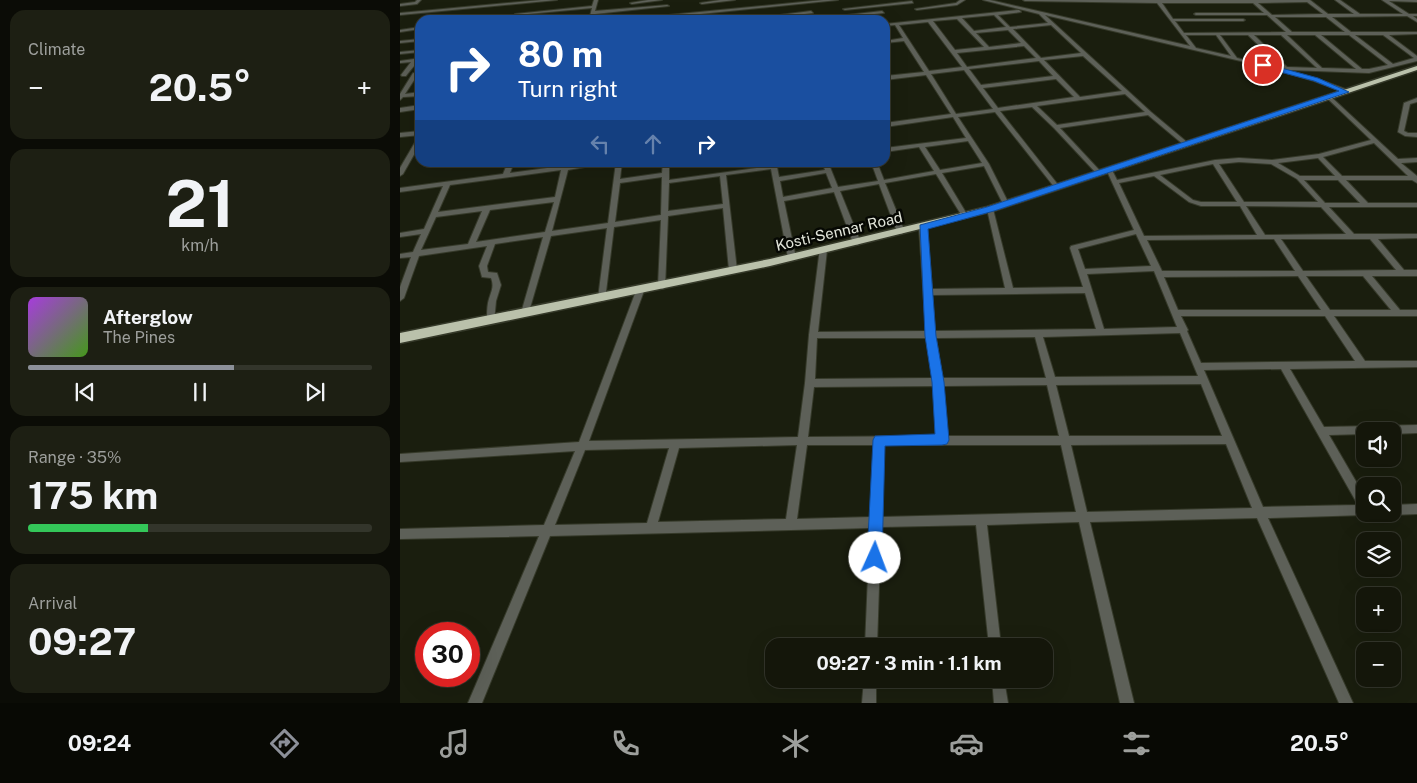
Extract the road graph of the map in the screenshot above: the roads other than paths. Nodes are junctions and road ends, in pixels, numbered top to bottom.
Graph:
1 (419, 0) edge
2 (491, 0) edge
3 (556, 0) edge
4 (596, 0) edge
5 (660, 0) edge
6 (667, 0) edge
7 (733, 0) edge
8 (773, 0) edge
9 (838, 0) edge
10 (963, 0) edge
11 (985, 0) edge
12 (1025, 0) edge
13 (1277, 0) edge
14 (1307, 0) edge
15 (1337, 0) edge
16 (1384, 0) edge
17 (1417, 0) edge
18 (523, 1) edge
19 (632, 1) edge
20 (807, 1) edge
21 (911, 1) edge
22 (1095, 1) edge
23 (1158, 1) edge
24 (1223, 1) edge
25 (1252, 1) edge
26 (702, 2) edge
27 (998, 2) edge
28 (1185, 2) junction
29 (400, 5) edge
30 (487, 6) junction
31 (667, 6) junction
32 (774, 6) junction
33 (878, 6) junction
34 (594, 7) junction
35 (845, 9) junction
36 (917, 9) junction
37 (558, 10) junction
38 (631, 10) junction
39 (736, 10) junction
40 (1027, 10) junction
41 (811, 12) junction
42 (882, 12) junction
43 (410, 13) junction
44 (593, 13) joint
45 (703, 13) junction
46 (1039, 13) junction
47 (400, 14) edge
48 (517, 14) joint
49 (996, 14) junction
50 (1196, 14) junction
51 (1236, 14) junction
52 (1406, 14) junction
53 (1417, 14) edge
54 (482, 15) edge
55 (556, 15) edge
56 (668, 15) edge
57 (680, 15) edge
58 (738, 15) edge
59 (794, 15) edge
60 (812, 15) edge
61 (848, 15) edge
62 (857, 15) edge
63 (885, 15) edge
64 (1268, 15) junction
65 (1327, 15) junction
66 (1358, 15) junction
67 (406, 18) dead end
68 (960, 18) junction
69 (890, 20) edge
70 (1171, 20) junction
71 (1202, 20) junction
72 (1243, 20) junction
73 (928, 21) junction
74 (1417, 21) edge
75 (411, 23) dead end
76 (415, 23) edge
77 (890, 24) edge
78 (894, 24) junction
79 (1051, 24) junction
80 (1248, 25) dead end
81 (1010, 28) junction
82 (415, 29) edge
83 (400, 31) edge
84 (973, 32) junction
85 (1252, 32) junction
86 (1290, 33) junction
87 (1316, 33) junction
88 (1349, 33) junction
89 (1384, 33) junction
90 (1417, 33) edge
91 (1183, 34) junction
92 (1217, 34) junction
93 (1282, 34) junction
94 (905, 39) junction
95 (415, 40) edge
96 (890, 41) edge
97 (400, 42) edge
98 (1025, 44) junction
99 (988, 48) junction
100 (1194, 49) junction
101 (954, 52) junction
102 (400, 53) edge
103 (415, 53) edge
104 (1084, 54) junction
105 (1236, 58) junction
106 (1417, 58) edge
107 (1040, 59) junction
108 (415, 60) edge
109 (415, 61) edge
110 (400, 62) edge
111 (1392, 66) junction
112 (965, 68) junction
113 (1320, 68) junction
114 (1417, 68) edge
115 (1286, 70) junction
116 (1360, 70) junction
117 (926, 73) junction
118 (415, 74) edge
119 (402, 76) edge
120 (890, 77) edge
121 (1057, 77) junction
122 (415, 78) edge
123 (980, 87) junction
124 (1126, 92) junction
125 (1346, 92) junction
126 (415, 95) edge
127 (400, 97) edge
128 (1329, 97) junction
129 (1078, 98) junction
130 (1417, 100) edge
131 (1407, 103) junction
132 (1032, 104) junction
133 (415, 108) edge
134 (1417, 108) edge
135 (996, 109) junction
136 (400, 110) edge
137 (1149, 113) junction
138 (954, 116) junction
139 (890, 124) edge
140 (1056, 127) junction
141 (415, 134) edge
142 (1417, 135) edge
143 (400, 136) edge
144 (969, 139) junction
145 (1376, 141) junction
146 (415, 143) edge
147 (1186, 144) junction
148 (922, 145) junction
149 (890, 149) edge
150 (1319, 156) junction
151 (415, 160) edge
152 (1417, 160) edge
153 (408, 161) junction
154 (1397, 161) junction
155 (1215, 162) junction
156 (1272, 162) junction
157 (986, 164) junction
158 (509, 167) edge
159 (554, 167) edge
160 (565, 167) edge
161 (618, 167) edge
162 (666, 167) edge
163 (758, 167) edge
164 (775, 167) edge
165 (827, 167) edge
166 (876, 167) edge
167 (828, 171) junction
168 (1104, 171) junction
169 (939, 172) junction
170 (400, 174) edge
171 (722, 174) junction
172 (1155, 174) junction
173 (506, 176) junction
174 (665, 178) junction
175 (1299, 178) junction
176 (778, 179) junction
177 (1341, 179) junction
178 (1416, 179) edge
179 (616, 181) junction
180 (1116, 182) junction
181 (881, 183) junction
182 (447, 184) junction
183 (1057, 186) junction
184 (400, 190) edge
185 (835, 191) junction
186 (558, 199) junction
187 (782, 199) junction
188 (1006, 204) junction
189 (727, 205) junction
190 (1242, 205) junction
191 (1324, 205) junction
192 (1366, 205) junction
193 (1417, 205) edge
194 (487, 208) junction
195 (990, 209) junction
196 (433, 215) junction
197 (664, 216) junction
198 (965, 216) junction
199 (610, 226) junction
200 (923, 227) junction
201 (425, 232) junction
202 (902, 232) junction
203 (548, 234) junction
204 (1140, 234) junction
205 (400, 235) edge
206 (1352, 236) junction
207 (1372, 236) junction
208 (1417, 236) edge
209 (1276, 237) junction
210 (1264, 238) junction
211 (492, 242) junction
212 (857, 243) junction
213 (472, 245) junction
214 (823, 250) junction
215 (416, 254) junction
216 (400, 256) edge
217 (792, 258) junction
218 (733, 270) junction
219 (1158, 271) junction
220 (1082, 272) junction
221 (1301, 273) junction
222 (1417, 273) edge
223 (1366, 274) junction
224 (1403, 274) junction
225 (662, 286) junction
226 (640, 290) junction
227 (1010, 290) junction
228 (1088, 290) junction
229 (927, 292) junction
230 (400, 298) edge
231 (602, 298) junction
232 (525, 313) junction
233 (1176, 313) junction
234 (1398, 313) junction
235 (1417, 313) edge
236 (1329, 314) junction
237 (491, 320) junction
238 (1184, 330) junction
239 (1101, 332) junction
240 (1038, 334) junction
241 (813, 335) junction
242 (931, 336) junction
243 (400, 338) edge
244 (1362, 364) junction
245 (1417, 364) edge
246 (1284, 366) junction
247 (1198, 367) junction
248 (1204, 380) junction
249 (1051, 381) junction
250 (810, 382) junction
251 (938, 382) junction
252 (1417, 429) edge
253 (1322, 431) junction
254 (1064, 439) junction
255 (879, 440) junction
256 (942, 440) junction
257 (1229, 440) junction
258 (803, 441) junction
259 (675, 445) junction
260 (582, 446) junction
261 (400, 458) edge
262 (1356, 493) edge
263 (1356, 509) edge
264 (1417, 509) edge
265 (1401, 510) edge
266 (1260, 513) junction
267 (1082, 518) junction
268 (981, 520) junction
269 (876, 522) junction
270 (791, 525) junction
271 (651, 528) junction
272 (546, 531) junction
273 (400, 534) edge
274 (872, 638) edge
275 (994, 638) edge
276 (870, 688) edge
277 (999, 688) edge
278 (475, 703) edge
279 (869, 703) edge
280 (1001, 703) edge
281 (1127, 703) edge
282 (1346, 703) edge

1 - 29 street
2 - 30 street
3 - 18 street
4 - 34 street
5 - 19 street
6 - 31 street
7 - 26 street
8 - 32 street
9 - 20 street
9 - 35 street
10 - 36 street
11 - 27 street
12 - 22 street
12 - 40 street
13 - 14 street
13 - 25 street
14 - 65 street
15 - 66 street
16 - 17 street
16 - 52 street
18 - 30 street
18 - 48 street
19 - 38 street
20 - 32 street
20 - 41 street
21 - 33 street
21 - 36 street
22 - 23 street
23 - 28 street
23 - 70 street
24 - 25 street
24 - 28 street
25 - 64 street
26 - 45 street
27 - 40 street
28 - 50 street
30 - 43 street
30 - 54 street
31 - 38 street
31 - 56 street
32 - 39 street
33 - 35 street
33 - 42 street
34 - 37 street
34 - 44 street
35 - 61 street
36 - 73 street
37 - 48 street
37 - 55 street
38 - 44 street
39 - 45 street
39 - 58 street
40 - 46 street
40 - 49 street
41 - 59 street
41 - 60 street
42 - 62 street
42 - 63 street
43 - 47 street
43 - 67 street
45 - 57 street
46 - 79 street
46 - 100 street
49 - 68 street
49 - 81 street
50 - 51 street
50 - 71 street
51 - 64 street
51 - 72 street
52 - 53 street
52 - 66 street
52 - 74 street
64 - 65 street
64 - 86 street
65 - 66 street
65 - 88 street
68 - 73 street
68 - 84 street
69 - 78 street
70 - 71 street
70 - 91 street
71 - 72 street
72 - 80 street
73 - 78 street
73 - 101 street
75 - 76 street
77 - 78 street
78 - 94 street
79 - 81 street
79 - 104 street
81 - 84 street
81 - 98 street
82 - 83 street
84 - 99 street
85 - 92 street
85 - 93 street
85 - 115 street
86 - 87 street
86 - 93 street
87 - 88 street
87 - 116 street
88 - 89 street
88 - 111 street
89 - 90 street
89 - 106 street
91 - 92 street
91 - 100 street
92 - 105 street
93 - 113 street
94 - 96 street
94 - 117 street
95 - 97 street
98 - 99 street
98 - 107 street
99 - 101 street
100 - 105 street
101 - 112 street
102 - 103 street
104 - 107 street
104 - 124 street
105 - 115 street
106 - 111 street
107 - 112 street
107 - 121 street
108 - 110 street
109 - 119 street
111 - 116 street
112 - 117 street
112 - 123 street
113 - 115 street
113 - 116 street
114 - 125 highway, Kosti-Sennar Road
115 - 125 street
117 - 120 street
117 - 138 street
118 - 119 street
121 - 123 street
121 - 129 street
122 - 127 street
123 - 135 street
124 - 129 street
124 - 137 street
125 - 128 highway, Kosti-Sennar Road
126 - 127 street
128 - 145 street
128 - 147 highway, Kosti-Sennar Road
129 - 132 street
130 - 131 street
131 - 134 street
131 - 142 street
132 - 135 street
132 - 140 street
133 - 136 street
135 - 138 street
135 - 183 street
137 - 140 street
137 - 147 street
138 - 139 street
138 - 144 street
140 - 168 street
141 - 143 street
144 - 148 street
144 - 157 street
145 - 150 street
145 - 154 street
146 - 153 street
147 - 168 highway, Kosti-Sennar Road
148 - 149 street
148 - 169 street
150 - 156 street
150 - 177 street
151 - 153 street
152 - 154 street
153 - 170 street
154 - 178 street
155 - 156 street
155 - 172 street
155 - 190 street
156 - 175 street
157 - 169 street
157 - 188 street
158 - 173 street
159 - 173 street
160 - 186 street
161 - 179 street
162 - 174 street
163 - 171 street
164 - 176 street
165 - 167 street
166 - 181 street
167 - 176 street
167 - 185 street
168 - 180 street
168 - 183 highway, Kosti-Sennar Road
169 - 181 street
169 - 198 street
171 - 174 street
171 - 189 street
172 - 180 street
172 - 190 street
173 - 182 street
174 - 179 street
174 - 197 street
175 - 177 street
175 - 191 street
176 - 187 street
177 - 178 street
177 - 192 street
179 - 199 street
180 - 204 street
181 - 185 street
181 - 202 street
182 - 184 street
182 - 196 street
183 - 188 highway, Kosti-Sennar Road
185 - 187 street
185 - 212 street
186 - 194 street
186 - 203 street
187 - 217 street
188 - 195 highway, Kosti-Sennar Road
189 - 197 street
189 - 218 street
190 - 191 street
190 - 210 street
191 - 192 street
191 - 206 street
192 - 193 street
194 - 196 street
194 - 213 street
195 - 198 highway, Kosti-Sennar Road
195 - 227 street
196 - 201 street
197 - 199 street
197 - 225 street
198 - 200 highway, Kosti-Sennar Road
199 - 203 street
199 - 231 street
200 - 202 highway, Kosti-Sennar Road
200 - 229 street
201 - 205 street
201 - 215 street
202 - 212 highway, Kosti-Sennar Road
203 - 211 street
203 - 232 street
204 - 210 street
204 - 219 street
204 - 220 street
206 - 207 street
206 - 209 street
207 - 208 street
207 - 224 street
209 - 210 street
209 - 221 street
211 - 213 street
211 - 237 street
212 - 214 highway, Kosti-Sennar Road
213 - 215 street
214 - 217 highway, Kosti-Sennar Road
214 - 241 street
215 - 216 street
215 - 230 street
217 - 218 highway, Kosti-Sennar Road
218 - 225 highway, Kosti-Sennar Road
219 - 220 street
219 - 221 street
219 - 233 street
220 - 228 street
221 - 223 street
221 - 236 street
222 - 224 street
223 - 224 street
223 - 234 street
225 - 226 highway, Kosti-Sennar Road
226 - 231 highway, Kosti-Sennar Road
226 - 260 street
227 - 228 street
227 - 229 street
228 - 239 street
229 - 242 street
231 - 232 highway, Kosti-Sennar Road
232 - 237 highway, Kosti-Sennar Road
233 - 236 street
233 - 238 street
234 - 235 street
234 - 236 street
236 - 244 street
237 - 243 highway, Kosti-Sennar Road
238 - 239 street
238 - 247 street
239 - 240 street
240 - 242 street
240 - 249 street
241 - 242 street
241 - 250 street
242 - 251 street
244 - 245 street
244 - 246 street
246 - 247 street
246 - 253 street
247 - 248 street
248 - 249 street
248 - 257 street
249 - 251 street
249 - 254 street
250 - 251 street
250 - 258 street
251 - 256 street
252 - 253 street
253 - 262 street
254 - 256 street
254 - 257 street
254 - 267 street
255 - 256 street
255 - 258 street
255 - 269 street
257 - 266 street
258 - 259 street
258 - 270 street
259 - 260 street
259 - 271 street
260 - 261 street
260 - 272 street
263 - 266 street
264 - 265 street
266 - 267 street
266 - 282 street
267 - 268 street
267 - 281 street
268 - 269 street
268 - 275 street
269 - 270 street
269 - 274 street
270 - 271 street
271 - 272 street
272 - 273 street
272 - 278 street
276 - 279 street
277 - 280 street

